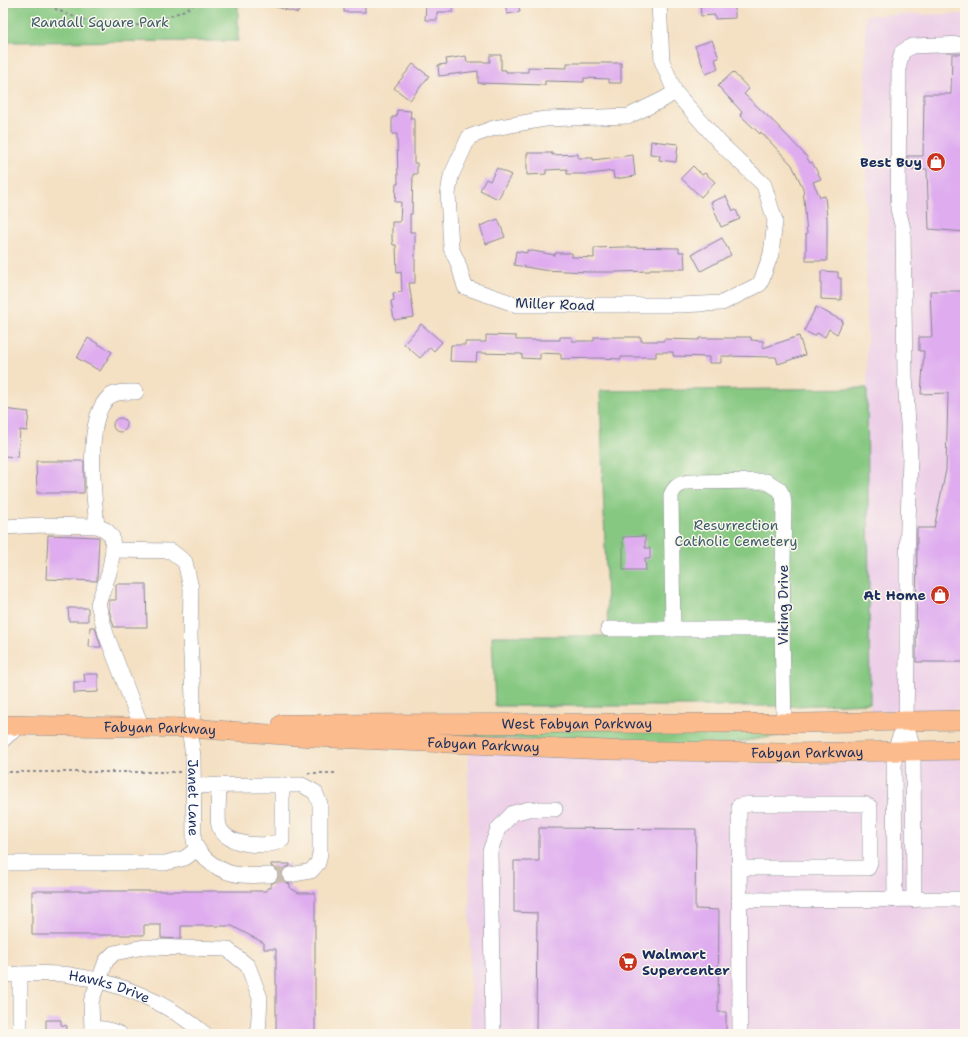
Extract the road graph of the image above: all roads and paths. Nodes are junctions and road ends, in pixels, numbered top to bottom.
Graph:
1 (44, 3) edge
2 (195, 3) edge
3 (659, 3) edge
4 (965, 44) edge
5 (675, 92) junction
6 (136, 392) dead end
7 (97, 526) junction
8 (3, 527) edge
9 (113, 550) junction
10 (608, 629) dead end
11 (674, 629) junction
12 (782, 629) junction
13 (965, 720) edge
14 (906, 721) junction
15 (784, 723) junction
16 (3, 725) edge
17 (22, 725) junction
18 (142, 728) junction
19 (191, 728) junction
20 (3, 740) edge
21 (965, 750) edge
22 (913, 751) junction
23 (894, 752) junction
24 (3, 772) edge
25 (185, 772) dead end
26 (219, 785) junction
27 (282, 785) junction
28 (194, 786) junction
29 (555, 809) dead end
30 (197, 849) junction
31 (3, 863) edge
32 (739, 868) junction
33 (270, 875) tunnel mouth
34 (290, 875) tunnel mouth
35 (965, 899) edge
36 (739, 900) junction
37 (894, 900) junction
38 (914, 900) junction
39 (20, 974) junction
40 (3, 975) edge
41 (99, 980) junction
42 (91, 1032) edge
43 (20, 1034) edge
44 (120, 1034) edge
45 (205, 1034) edge
46 (258, 1034) edge
47 (493, 1034) edge
48 (740, 1034) edge

1 - 2 path
3 - 5 street, Miller Road
4 - 14 street
5 - 5 street, Miller Road
6 - 7 street
7 - 8 street
7 - 9 street
9 - 18 street
9 - 19 street, Janet Lane
10 - 11 street
11 - 12 street
11 - 12 street, Viking Drive
12 - 15 street, Viking Drive
13 - 14 main road, West Fabyan Parkway
14 - 15 main road, West Fabyan Parkway
14 - 22 street
14 - 23 street
15 - 19 main road, West Fabyan Parkway
16 - 17 main road, Fabyan Parkway
17 - 18 main road, Fabyan Parkway
17 - 20 street
18 - 19 main road, Fabyan Parkway
19 - 23 main road, Fabyan Parkway
19 - 28 street, Janet Lane
21 - 22 main road, Fabyan Parkway
22 - 23 main road, Fabyan Parkway
22 - 38 street
23 - 37 street
24 - 25 path
26 - 27 street
26 - 27 street
26 - 28 street
27 - 34 street
28 - 30 street, Janet Lane
29 - 47 street
30 - 31 street
30 - 33 street, Janet Lane
32 - 32 street
32 - 36 street
35 - 38 street
36 - 37 street
36 - 48 street
37 - 38 street
39 - 40 street, Hawks Drive
39 - 41 street, Hawks Drive
39 - 43 street
41 - 42 street
41 - 45 street, Hawks Drive
41 - 46 street
42 - 44 street

